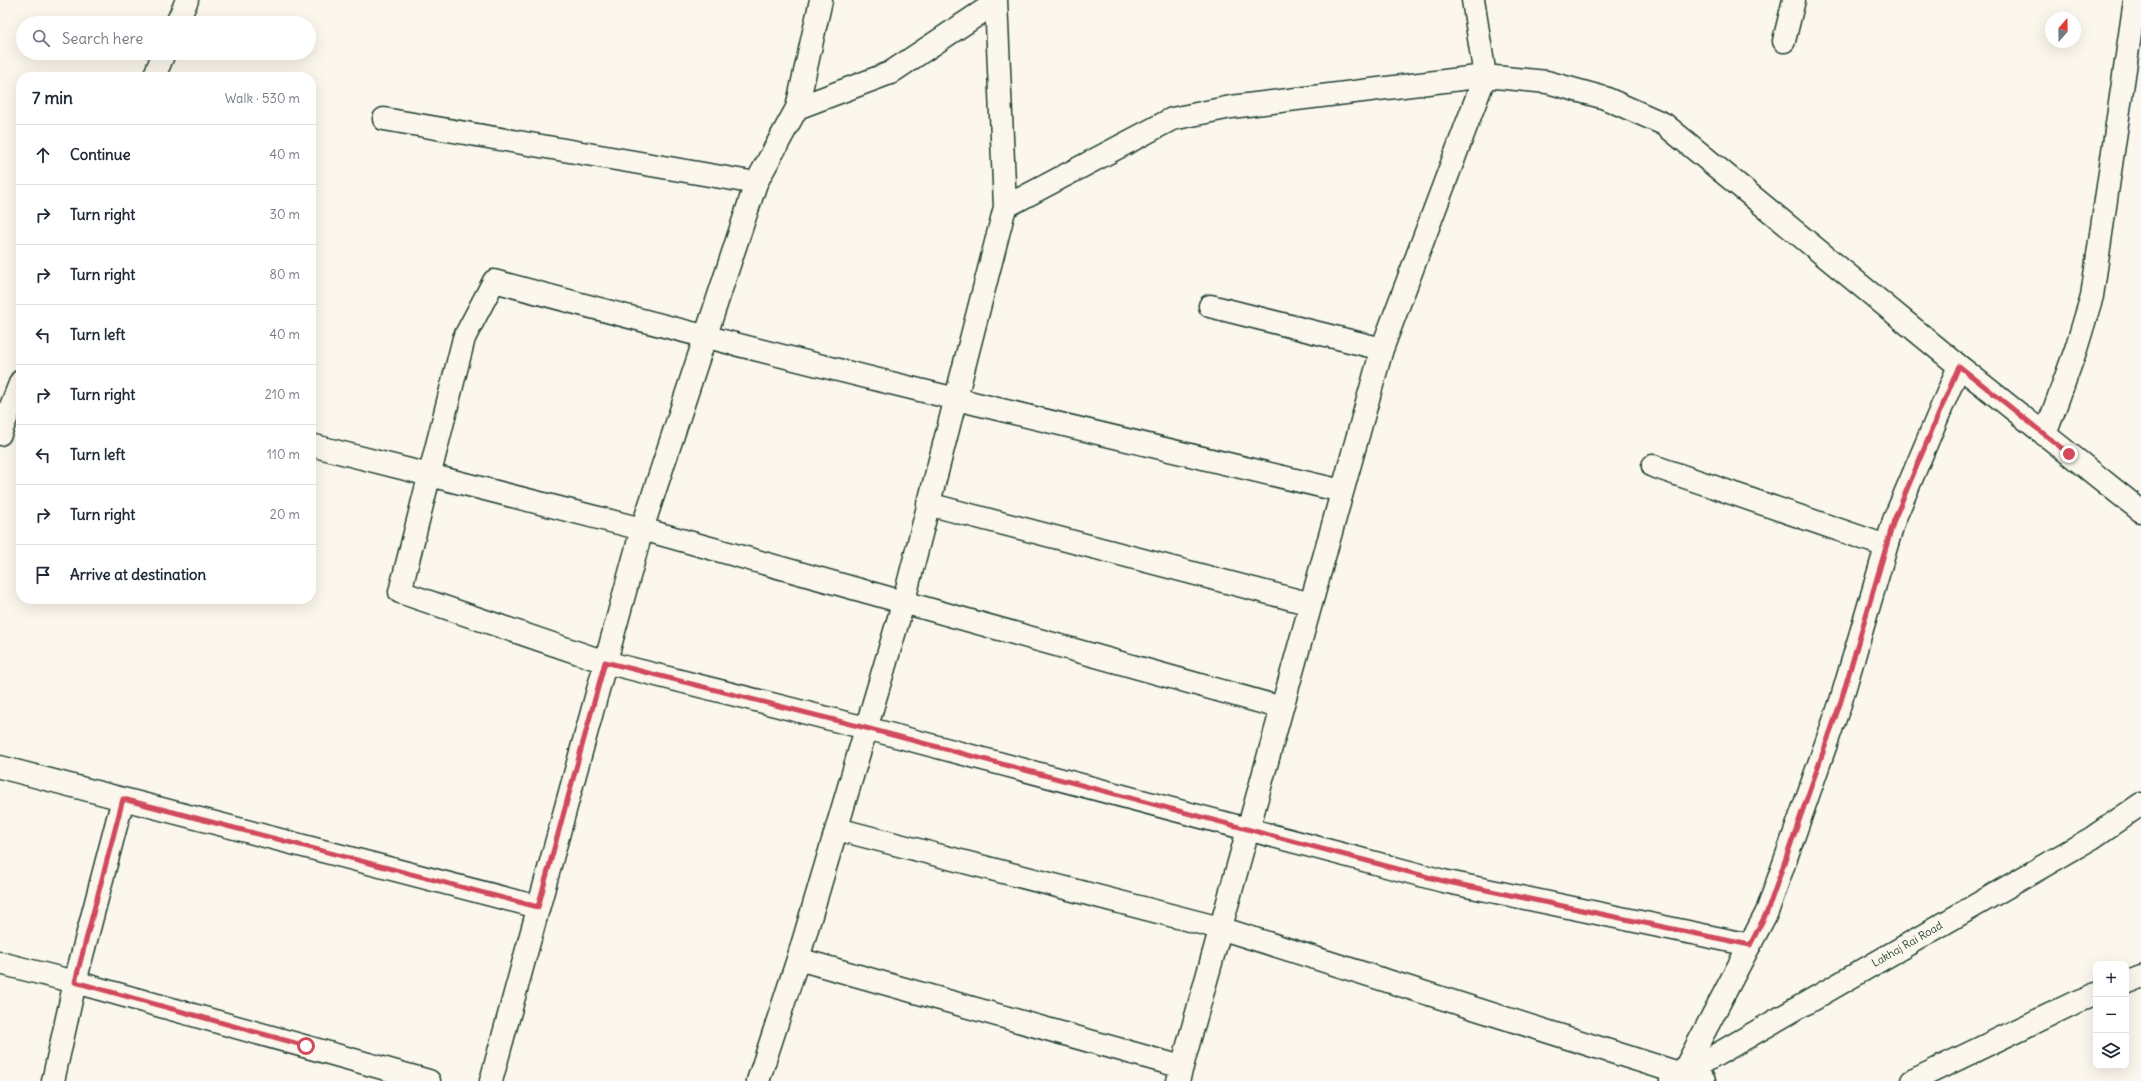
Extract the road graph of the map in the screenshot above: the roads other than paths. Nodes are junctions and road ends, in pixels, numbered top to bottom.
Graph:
1 (187, 0) edge
2 (821, 0) edge
3 (1473, 0) edge
4 (1794, 0) edge
5 (2136, 0) edge
6 (996, 2) edge
7 (181, 16) edge
8 (1784, 42) dead end
9 (161, 60) edge
10 (156, 72) edge
11 (1485, 76) junction
12 (797, 108) junction
13 (384, 119) dead end
14 (756, 183) junction
15 (1005, 207) junction
16 (1210, 306) dead end
17 (704, 338) junction
18 (1382, 349) junction
19 (1959, 366) junction
20 (16, 394) edge
21 (955, 400) junction
22 (0, 434) edge
23 (2045, 435) junction
24 (316, 446) edge
25 (1653, 466) dead end
26 (429, 475) junction
27 (1342, 491) junction
28 (928, 504) junction
29 (2141, 511) edge
30 (642, 529) junction
31 (1886, 546) junction
32 (903, 604) junction
33 (1311, 604) junction
34 (605, 662) junction
35 (1282, 708) junction
36 (866, 728) junction
37 (0, 768) edge
38 (123, 799) junction
39 (2141, 804) edge
40 (837, 829) junction
41 (1248, 830) junction
42 (538, 907) junction
43 (1220, 928) junction
44 (1750, 945) junction
45 (798, 959) junction
46 (0, 963) edge
47 (2141, 977) edge
48 (75, 982) junction
49 (2129, 982) edge
50 (2093, 995) edge
51 (1180, 1074) edge
52 (1677, 1077) edge
53 (53, 1081) edge
54 (429, 1081) edge
55 (491, 1081) edge
56 (758, 1081) edge
57 (1704, 1081) edge
58 (1912, 1081) edge

1 - 7 street
2 - 12 street
3 - 11 street
4 - 8 street
5 - 23 street
6 - 12 street
6 - 15 street
9 - 10 street
11 - 15 street
11 - 18 street
11 - 19 street
12 - 14 street
13 - 14 street
14 - 17 street
15 - 21 street
16 - 18 street
17 - 21 street
17 - 26 street
17 - 30 street
18 - 27 street
19 - 23 street
19 - 31 street
20 - 22 street
21 - 27 street
21 - 28 street
23 - 29 street
24 - 26 street
25 - 31 street
26 - 30 street
26 - 34 street
27 - 33 street
28 - 32 street
28 - 33 street
30 - 32 street
30 - 34 street
31 - 44 street
32 - 35 street
32 - 36 street
33 - 35 street
34 - 36 street
34 - 42 street
35 - 41 street
36 - 40 street
36 - 41 street
37 - 38 street
38 - 42 street
38 - 48 street
39 - 52 street, Lakhaj Rai Road
40 - 43 street
40 - 45 street
41 - 43 street
41 - 44 street
42 - 55 street
43 - 51 street
43 - 52 street
44 - 52 street
45 - 51 street
45 - 56 street
46 - 48 street
47 - 49 street
48 - 53 street
48 - 54 street
50 - 58 street
52 - 57 street

